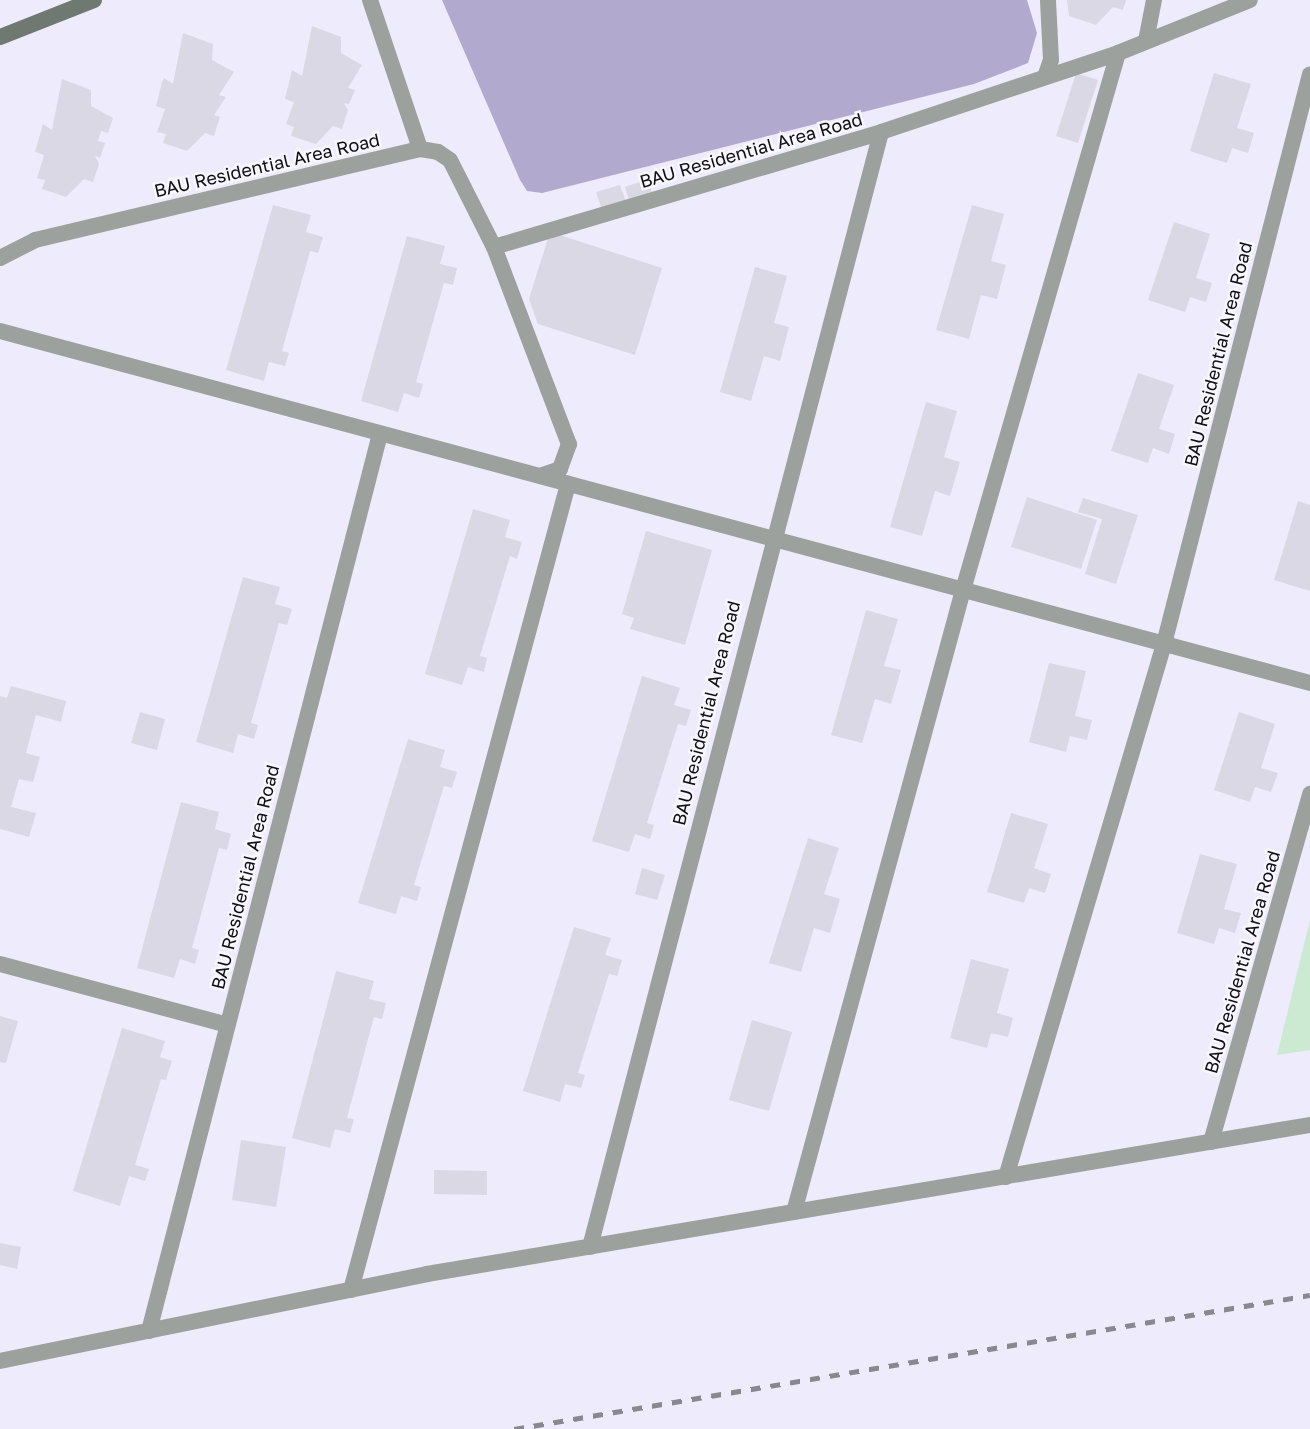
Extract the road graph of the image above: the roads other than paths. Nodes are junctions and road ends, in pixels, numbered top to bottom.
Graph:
1 (93, 0) edge
2 (370, 0) edge
3 (1048, 0) edge
4 (1154, 0) edge
5 (1250, 0) edge
6 (0, 37) edge
7 (1146, 41) junction
8 (1118, 53) junction
9 (1310, 74) edge
10 (1045, 77) junction
11 (881, 132) junction
12 (420, 149) junction
13 (494, 247) junction
14 (0, 258) edge
15 (0, 331) edge
16 (380, 434) junction
17 (539, 476) junction
18 (568, 484) junction
19 (771, 538) junction
20 (963, 590) junction
21 (1164, 644) junction
22 (1310, 683) edge
23 (1310, 794) edge
24 (0, 964) edge
25 (227, 1025) junction
26 (1310, 1125) edge
27 (1211, 1142) junction
28 (1006, 1177) junction
29 (794, 1212) junction
30 (590, 1247) junction
31 (351, 1290) junction
32 (149, 1330) junction
33 (0, 1361) edge

1 - 6 main road
2 - 12 street
3 - 10 street
4 - 7 street
5 - 7 street, BAU Residential Area Road
7 - 8 street, BAU Residential Area Road
8 - 10 street, BAU Residential Area Road
8 - 20 street
9 - 21 street, BAU Residential Area Road
10 - 11 street, BAU Residential Area Road
11 - 13 street, BAU Residential Area Road
11 - 19 street, BAU Residential Area Road
12 - 13 street
12 - 14 street, BAU Residential Area Road
13 - 17 street
15 - 16 street
16 - 17 street
16 - 25 street, BAU Residential Area Road
17 - 18 street
18 - 19 street
18 - 31 street
19 - 20 street
19 - 30 street, BAU Residential Area Road
20 - 21 street
20 - 29 street
21 - 22 street
21 - 28 street, BAU Residential Area Road
23 - 27 street, BAU Residential Area Road
24 - 25 street
25 - 32 street, BAU Residential Area Road
26 - 27 street
27 - 28 street
28 - 29 street
29 - 30 street
30 - 31 street
31 - 32 street
32 - 33 street

